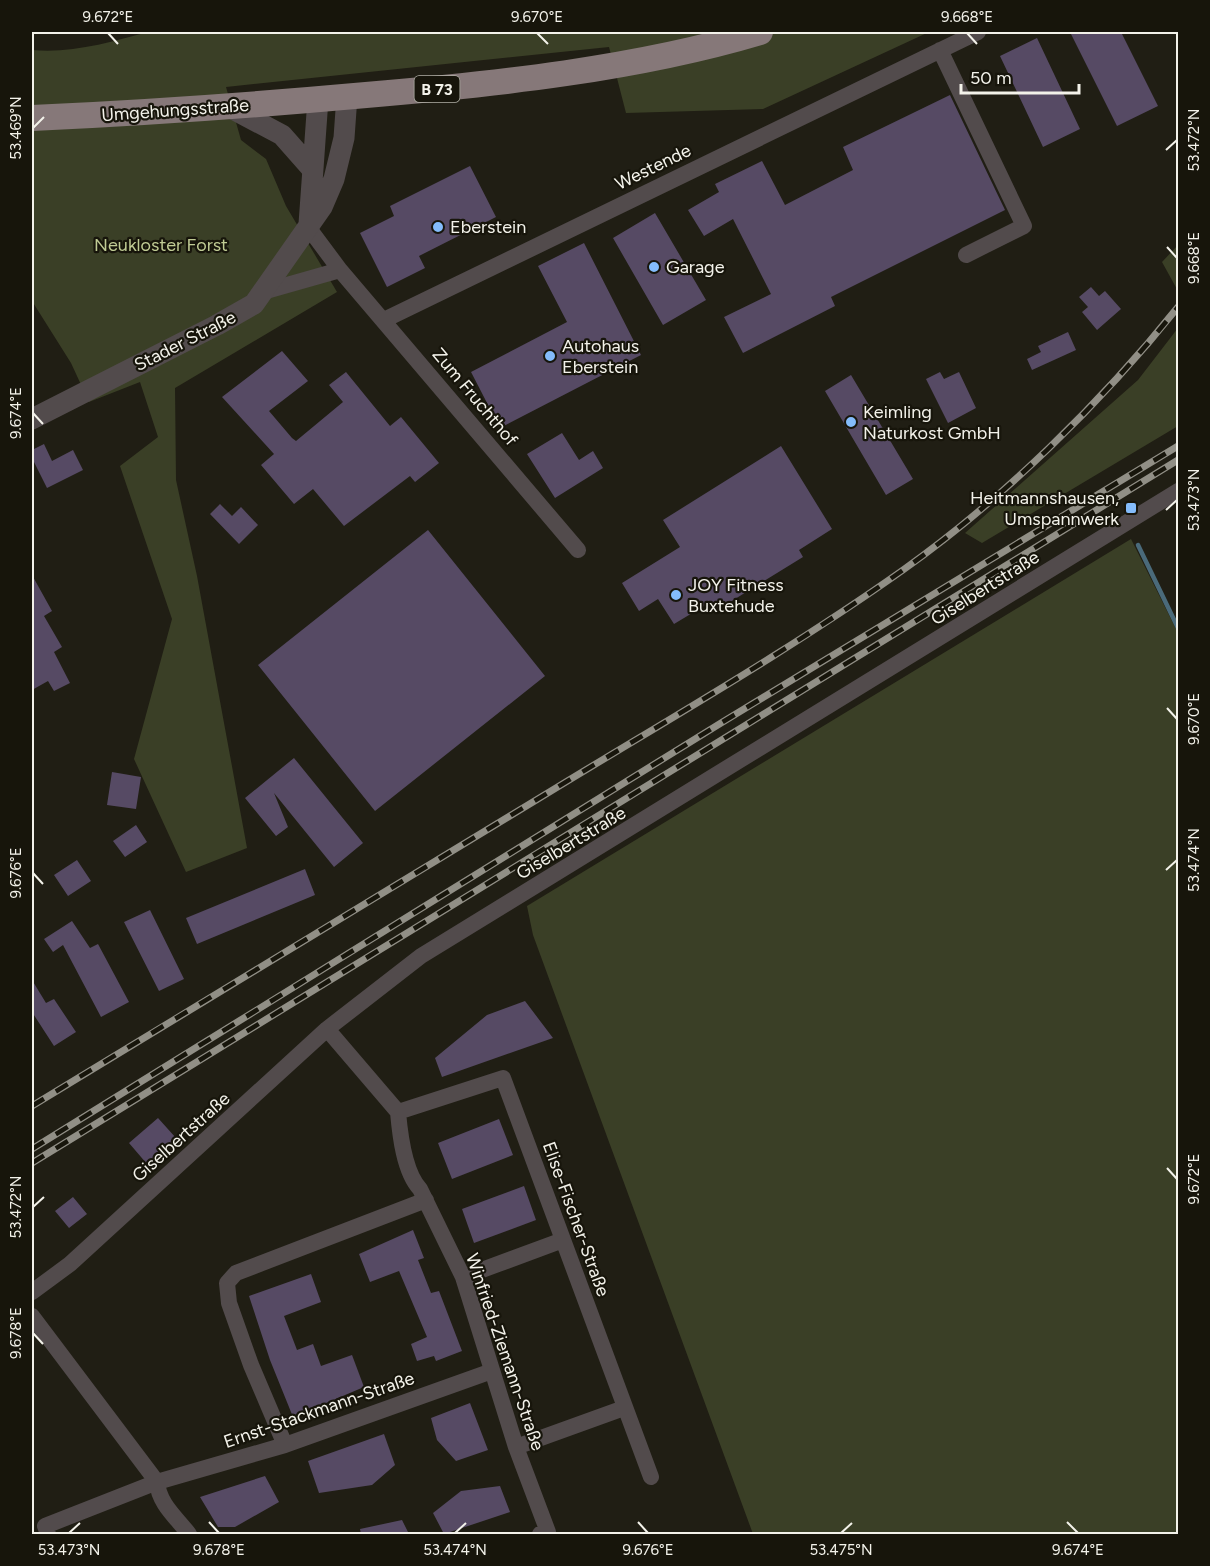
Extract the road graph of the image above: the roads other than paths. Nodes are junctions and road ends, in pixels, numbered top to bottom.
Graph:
1 (760, 32) edge
2 (978, 32) edge
3 (940, 50) junction
4 (347, 96) junction
5 (318, 99) junction
6 (229, 107) junction
7 (32, 118) edge
8 (312, 169) junction
9 (308, 227) junction
10 (966, 255) dead end
11 (340, 270) junction
12 (266, 291) junction
13 (384, 320) junction
14 (32, 419) edge
15 (1179, 491) edge
16 (578, 550) dead end
17 (327, 1029) junction
18 (398, 1112) junction
19 (426, 1200) junction
20 (563, 1240) junction
21 (463, 1277) junction
22 (32, 1292) edge
23 (32, 1316) edge
24 (492, 1371) junction
25 (624, 1408) junction
26 (285, 1444) junction
27 (516, 1447) junction
28 (651, 1477) dead end
29 (157, 1482) junction
30 (48, 1534) edge
31 (189, 1534) edge
32 (546, 1534) edge

1 - 4 main road, B 73
2 - 3 street, Westende
3 - 10 street
3 - 13 street, Westende
4 - 5 main road, B 73
4 - 9 street, Stader Straße
5 - 6 main road, Umgehungsstraße / B 73
5 - 8 street, Stader Straße
6 - 7 main road, Umgehungsstraße / B 73
6 - 8 street
8 - 9 street, Stader Straße
9 - 11 street, Zum Fruchthof
9 - 12 street, Stader Straße
11 - 12 street
11 - 13 street, Zum Fruchthof
12 - 14 street, Stader Straße
13 - 16 street, Zum Fruchthof
15 - 17 street, Giselbertstraße
17 - 18 street
17 - 22 street, Giselbertstraße
18 - 19 street, Winfried-Ziemann-Straße
18 - 20 street, Elise-Fischer-Straße
19 - 21 street, Winfried-Ziemann-Straße
19 - 26 street
20 - 21 street
20 - 25 street, Elise-Fischer-Straße
21 - 24 street, Winfried-Ziemann-Straße
23 - 29 street
24 - 26 street, Ernst-Stackmann-Straße
24 - 27 street, Winfried-Ziemann-Straße
25 - 27 street
25 - 28 street, Elise-Fischer-Straße
26 - 29 street, Ernst-Stackmann-Straße
27 - 32 street, Winfried-Ziemann-Straße
29 - 30 street, Ernst-Stackmann-Straße
29 - 31 street

